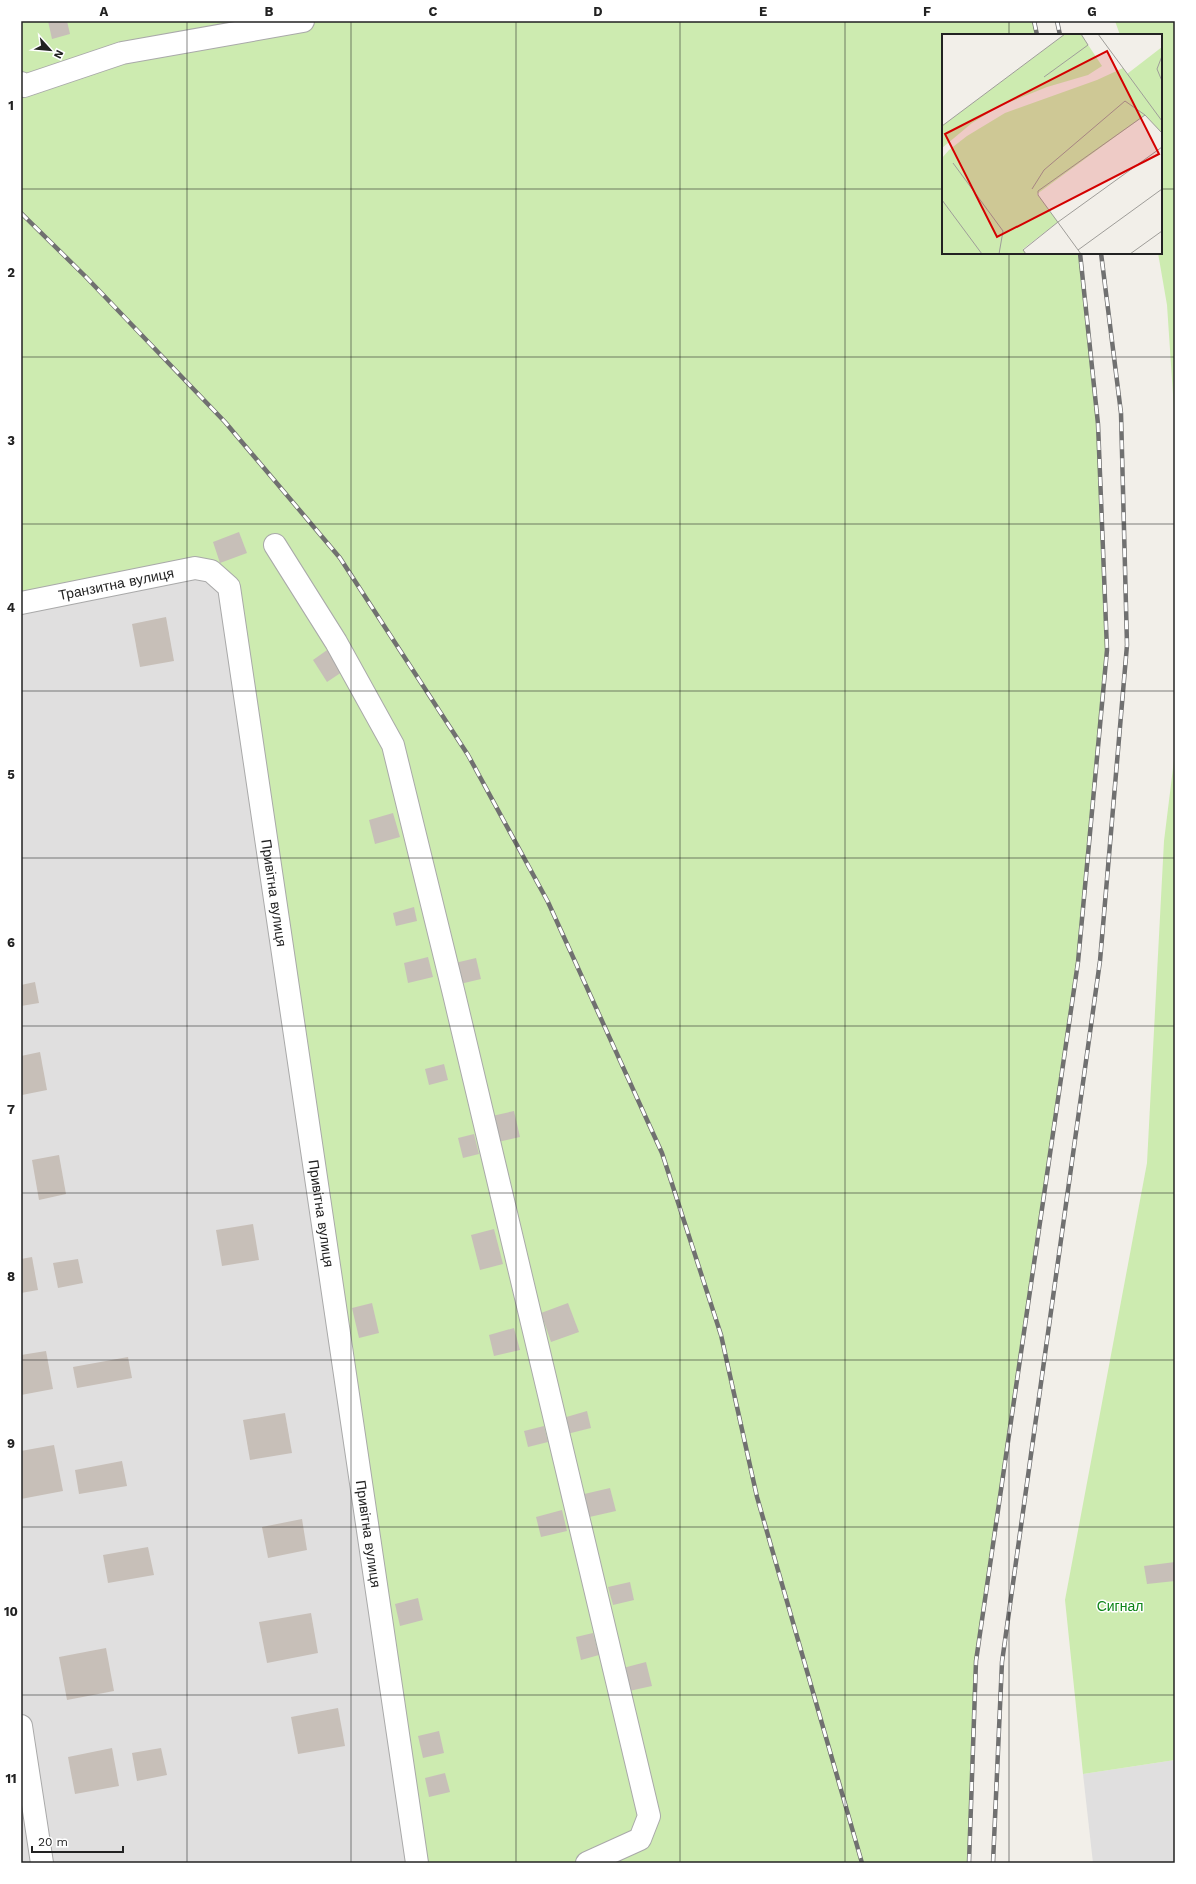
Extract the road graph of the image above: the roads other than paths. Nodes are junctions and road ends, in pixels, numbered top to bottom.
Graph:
1 (303, 21) edge
2 (21, 83) edge
3 (275, 545) dead end
4 (212, 571) joint
5 (21, 602) edge
6 (21, 1726) edge
7 (42, 1863) edge
8 (417, 1863) edge
9 (588, 1863) edge

1 - 2 street
3 - 9 street
4 - 5 street, Транзитна вулиця
4 - 8 street, Привітна вулиця
6 - 7 street

